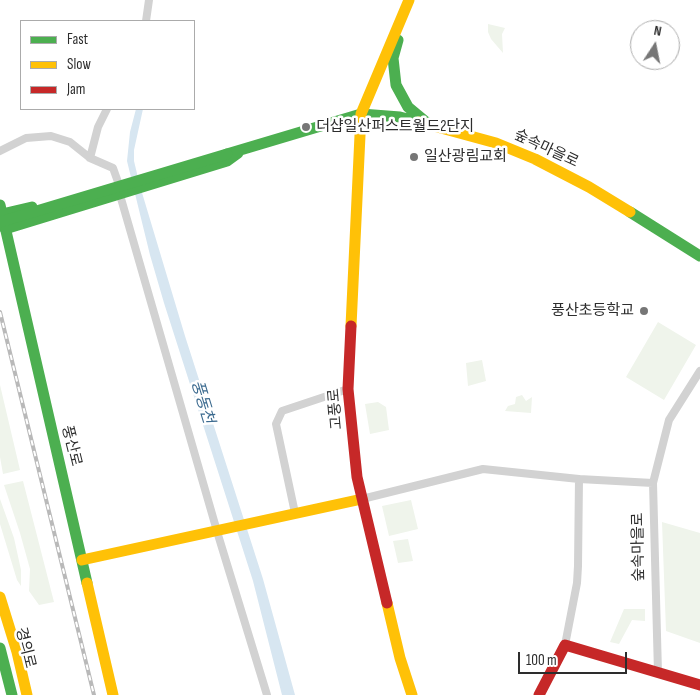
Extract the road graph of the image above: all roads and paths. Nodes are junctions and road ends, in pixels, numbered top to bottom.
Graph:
1 (149, 0) edge
2 (409, 0) edge
3 (404, 12) junction
4 (146, 20) edge
5 (106, 110) edge
6 (361, 114) junction
7 (429, 124) junction
8 (241, 150) junction
9 (0, 151) edge
10 (90, 158) junction
11 (120, 181) junction
12 (123, 194) junction
13 (2, 217) edge
14 (700, 256) edge
15 (700, 371) edge
16 (348, 389) junction
17 (579, 479) junction
18 (653, 483) junction
19 (362, 499) junction
20 (295, 514) junction
21 (222, 530) junction
22 (82, 560) junction
23 (0, 597) edge
24 (0, 608) edge
25 (565, 645) junction
26 (0, 648) edge
27 (658, 673) junction
28 (0, 681) edge
29 (700, 685) edge
30 (4, 695) edge
31 (12, 695) edge
32 (22, 695) edge
33 (27, 695) edge
34 (114, 695) edge
35 (267, 695) edge
36 (412, 695) edge
37 (539, 695) edge

1 - 4 street
2 - 3 main road
3 - 6 main road
3 - 7 main road
5 - 10 street
6 - 7 main road, 숲속마을로
6 - 8 main road, 숲속마을로
6 - 16 main road, 고풍로
7 - 14 main road, 숲속마을로
8 - 11 main road
8 - 12 main road
8 - 13 main road, 숲속마을로, bridge
9 - 10 street
10 - 11 street
11 - 13 main road
12 - 13 main road
12 - 21 street
13 - 22 main road, 풍산로
15 - 18 street, 숲속마을로
16 - 19 main road, 고풍로
16 - 20 street
17 - 18 street
17 - 19 street
17 - 25 street
18 - 27 street, 숲속마을로
19 - 20 main road
19 - 36 main road, 고풍로
20 - 21 main road
21 - 22 main road
21 - 35 street
22 - 34 main road, 풍산로
23 - 33 main road
24 - 32 main road, 경의로
25 - 27 main road
25 - 37 main road
26 - 31 main road, 경의로
27 - 29 main road
28 - 30 main road

